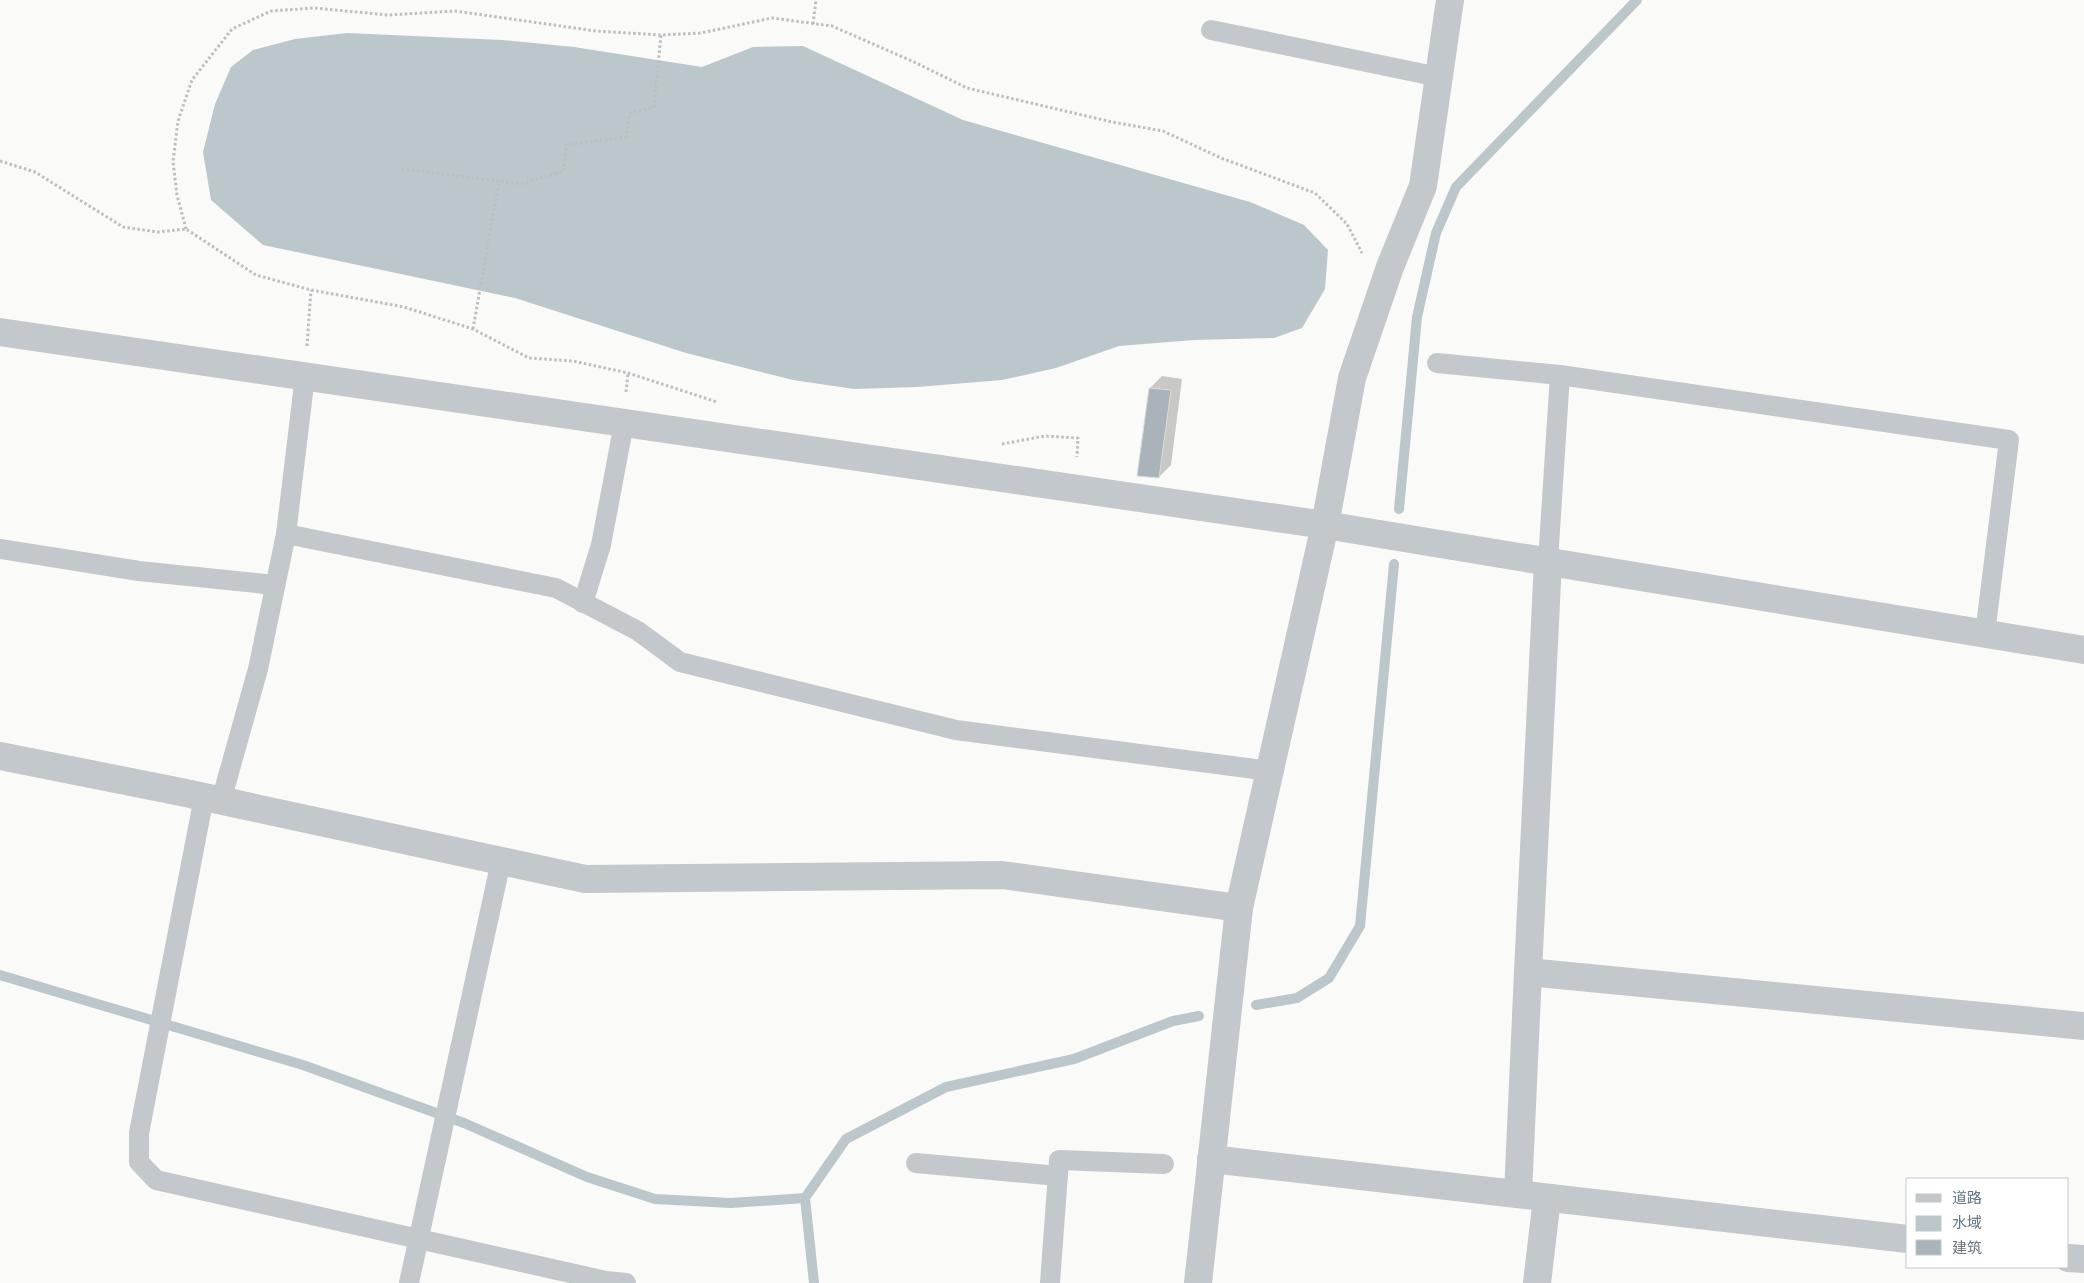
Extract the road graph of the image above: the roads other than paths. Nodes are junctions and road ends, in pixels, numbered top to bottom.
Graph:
1 (1450, 0) edge
2 (1211, 30) dead end
3 (1439, 77) junction
4 (0, 332) edge
5 (1437, 363) dead end
6 (1560, 375) junction
7 (305, 376) junction
8 (624, 422) junction
9 (1325, 525) junction
10 (286, 534) junction
11 (0, 549) edge
12 (1548, 561) junction
13 (275, 585) junction
14 (583, 603) junction
15 (1985, 634) junction
16 (2084, 650) edge
17 (0, 756) edge
18 (1270, 770) junction
19 (212, 799) junction
20 (500, 861) junction
21 (1239, 908) junction
22 (1528, 972) junction
23 (2084, 1026) edge
24 (1211, 1159) junction
25 (916, 1163) dead end
26 (1164, 1164) dead end
27 (1058, 1176) junction
28 (1518, 1194) junction
29 (1547, 1198) junction
30 (420, 1239) junction
31 (1906, 1239) edge
32 (2069, 1258) edge
33 (2084, 1259) edge
34 (613, 1282) edge
35 (409, 1283) edge
36 (1050, 1283) edge
37 (1198, 1283) edge
38 (1537, 1283) edge

1 - 3 street
2 - 3 lane
3 - 9 street
4 - 7 street
5 - 6 lane
6 - 12 lane
6 - 15 lane
7 - 8 street
7 - 10 lane
8 - 9 street
8 - 14 lane
9 - 12 street
9 - 18 street
10 - 13 lane
10 - 14 lane
11 - 13 lane
12 - 15 street
12 - 22 street
13 - 19 lane
14 - 18 lane
15 - 16 street
17 - 19 street
18 - 21 street
19 - 20 street
19 - 30 lane
20 - 21 street
20 - 30 lane
21 - 24 street
22 - 23 street
22 - 28 street
24 - 28 street
24 - 37 street
25 - 27 lane
26 - 27 lane
27 - 36 lane
28 - 29 street
29 - 31 street
29 - 38 street
30 - 34 lane
30 - 35 lane
32 - 33 street

